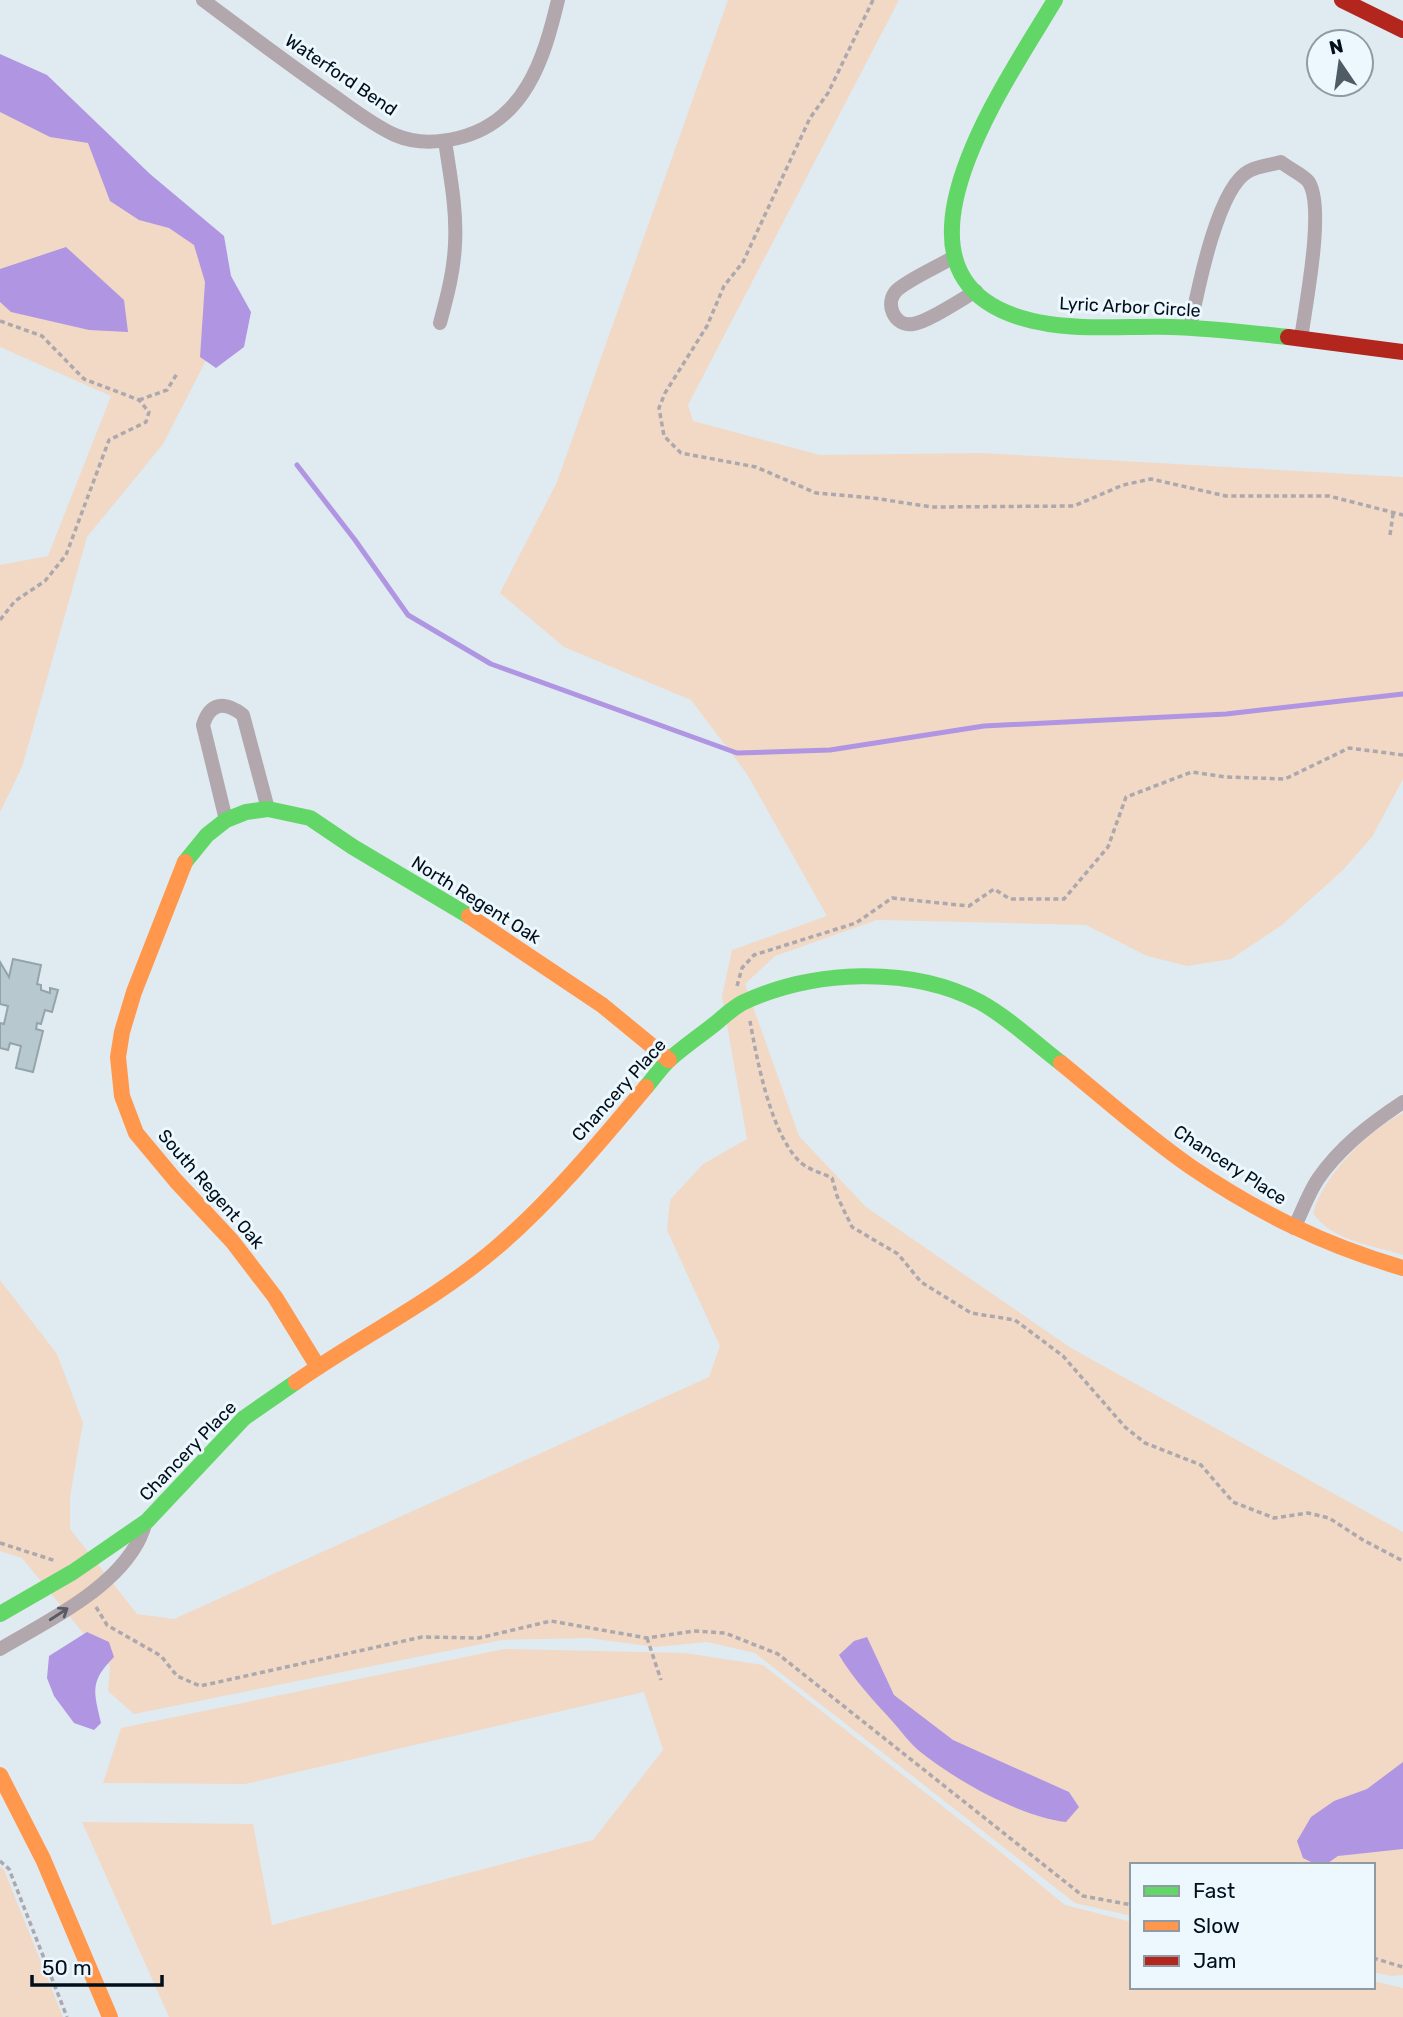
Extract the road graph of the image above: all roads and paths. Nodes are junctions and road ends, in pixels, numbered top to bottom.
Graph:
1 (204, 0) edge
2 (558, 0) edge
3 (873, 0) edge
4 (1055, 0) edge
5 (1342, 0) edge
6 (1403, 30) edge
7 (445, 141) junction
8 (954, 257) junction
9 (976, 291) junction
10 (0, 321) edge
11 (440, 323) dead end
12 (1190, 328) junction
13 (1301, 339) junction
14 (1403, 352) edge
15 (178, 372) dead end
16 (139, 400) junction
17 (1393, 514) junction
18 (1403, 515) edge
19 (1391, 535) dead end
20 (0, 620) edge
21 (1403, 755) edge
22 (268, 809) junction
23 (246, 812) joint
24 (226, 820) junction
25 (740, 1004) junction
26 (669, 1060) junction
27 (1403, 1102) edge
28 (1294, 1228) junction
29 (1403, 1268) edge
30 (318, 1367) junction
31 (147, 1521) junction
32 (0, 1543) edge
33 (1403, 1561) edge
34 (73, 1572) junction
35 (88, 1595) junction
36 (0, 1614) edge
37 (647, 1638) junction
38 (0, 1649) edge
39 (661, 1680) dead end
40 (0, 1775) edge
41 (0, 1861) edge
42 (1130, 1905) edge
43 (1375, 1959) edge
44 (1403, 1967) edge
45 (66, 2017) edge
46 (110, 2017) edge

1 - 7 street, Waterford Bend
2 - 7 street, Waterford Bend
3 - 17 path
4 - 8 street, Lyric Arbor Circle
5 - 6 street
7 - 11 street
8 - 9 street, Lyric Arbor Circle
8 - 9 street
9 - 12 street, Lyric Arbor Circle
10 - 16 path
12 - 13 street, Lyric Arbor Circle
12 - 13 street
13 - 14 street, Lyric Arbor Circle
15 - 16 path
16 - 20 path
17 - 18 path
17 - 19 path
21 - 25 path
22 - 23 street, North Regent Oak
22 - 24 street
22 - 26 street, North Regent Oak
23 - 24 street, South Regent Oak
24 - 30 street, South Regent Oak
25 - 26 street, Chancery Place
25 - 28 street, Chancery Place
25 - 33 path
26 - 30 street, Chancery Place
27 - 28 street
28 - 29 street, Chancery Place
30 - 31 street, Chancery Place
31 - 34 street, Chancery Place
31 - 35 street, Chancery Place
32 - 34 path
34 - 36 street, Chancery Place
35 - 37 path
38 -> 35 street, Chancery Place
37 - 39 path
37 - 42 path
40 - 46 street
41 - 45 path
43 - 44 path

